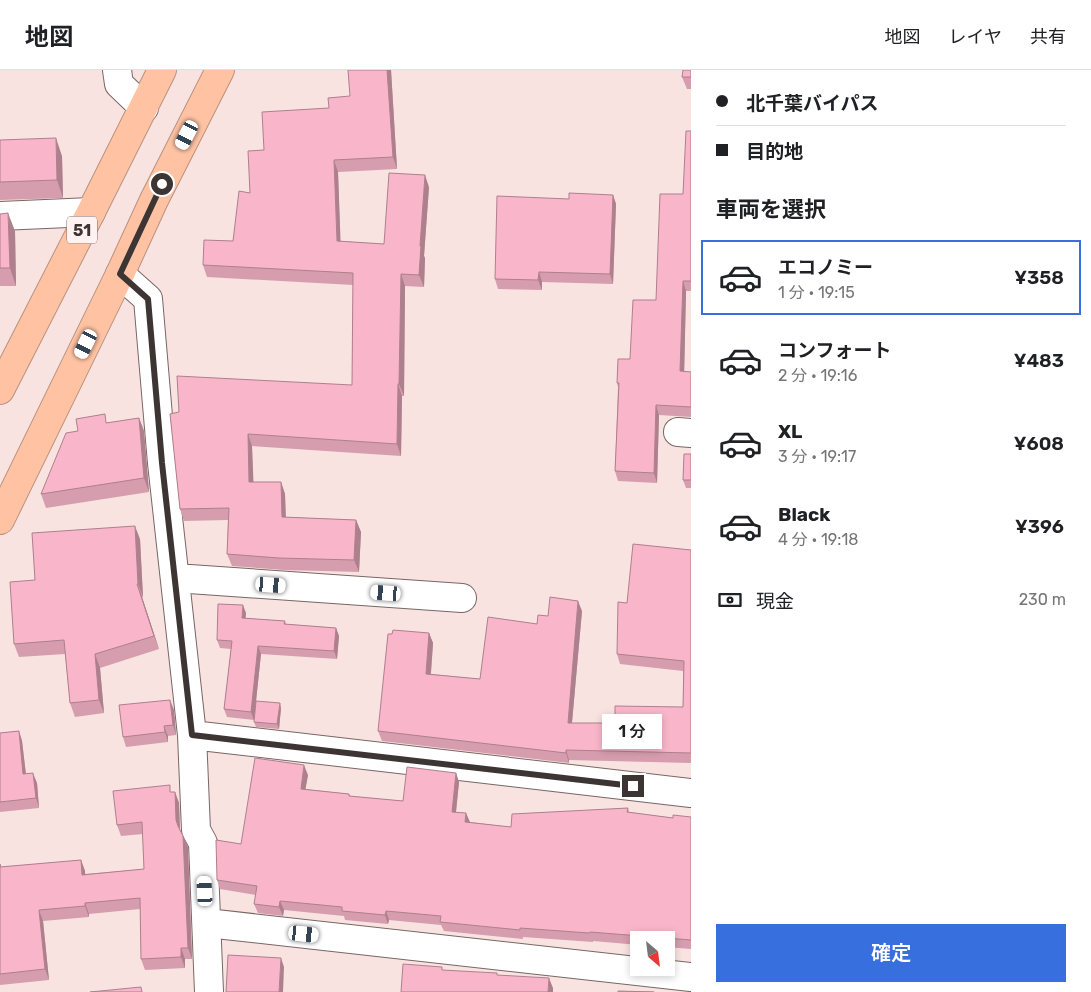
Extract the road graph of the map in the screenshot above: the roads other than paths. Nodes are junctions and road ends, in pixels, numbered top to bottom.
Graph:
1 (118, 70) edge
2 (162, 70) edge
3 (220, 70) edge
4 (144, 108) junction
5 (91, 212) junction
6 (0, 216) edge
7 (120, 274) junction
8 (0, 390) edge
9 (0, 520) edge
10 (175, 578) junction
11 (462, 598) dead end
12 (192, 735) junction
13 (691, 793) edge
14 (207, 923) junction
15 (691, 978) edge
16 (209, 992) edge

1 - 4 street
2 - 4 highway, 51
3 - 7 highway
4 - 5 highway, 51
5 - 6 street
5 - 8 highway, 51
7 - 9 highway
7 - 10 street
10 - 11 street
10 - 12 street
12 - 13 street
12 - 14 street
14 - 15 street
14 - 16 street

